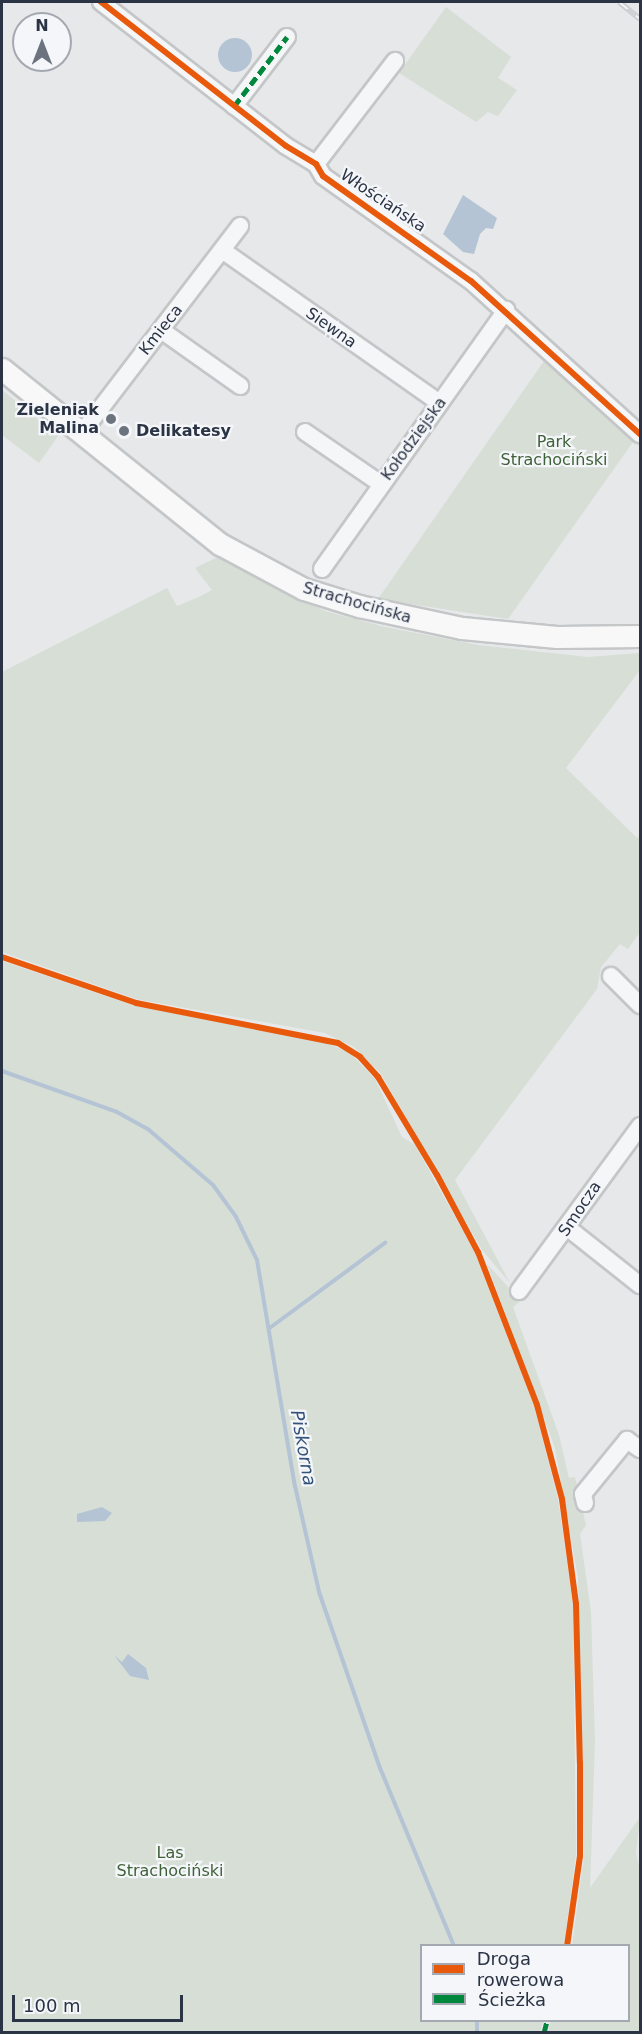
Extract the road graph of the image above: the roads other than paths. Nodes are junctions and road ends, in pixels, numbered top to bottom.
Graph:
1 (101, 2) edge
2 (287, 37) dead end
3 (395, 61) dead end
4 (234, 106) junction
5 (316, 164) junction
6 (240, 226) dead end
7 (222, 250) junction
8 (506, 310) junction
9 (161, 330) junction
10 (2, 369) edge
11 (240, 386) dead end
12 (440, 403) junction
13 (304, 432) dead end
14 (81, 434) junction
15 (640, 434) edge
16 (381, 484) junction
17 (322, 569) dead end
18 (640, 636) edge
19 (611, 976) dead end
20 (640, 1005) edge
21 (640, 1126) edge
22 (568, 1228) junction
23 (640, 1285) edge
24 (519, 1291) dead end
25 (640, 1449) edge
26 (585, 1503) dead end

1 - 4 street, Włościańska
2 - 4 street
3 - 5 street
4 - 5 street, Włościańska
5 - 8 street, Włościańska
6 - 7 street, Kmieca
7 - 9 street, Kmieca
7 - 12 street, Siewna
8 - 12 street, Kołodziejska
8 - 15 street, Włościańska
9 - 11 street
9 - 14 street, Kmieca
10 - 14 main road, Strachocińska
12 - 16 street, Kołodziejska
13 - 16 street
14 - 18 main road, Strachocińska
16 - 17 street, Kołodziejska
19 - 20 street
21 - 22 street, Smocza
22 - 23 street
22 - 24 street, Smocza
25 - 26 street

